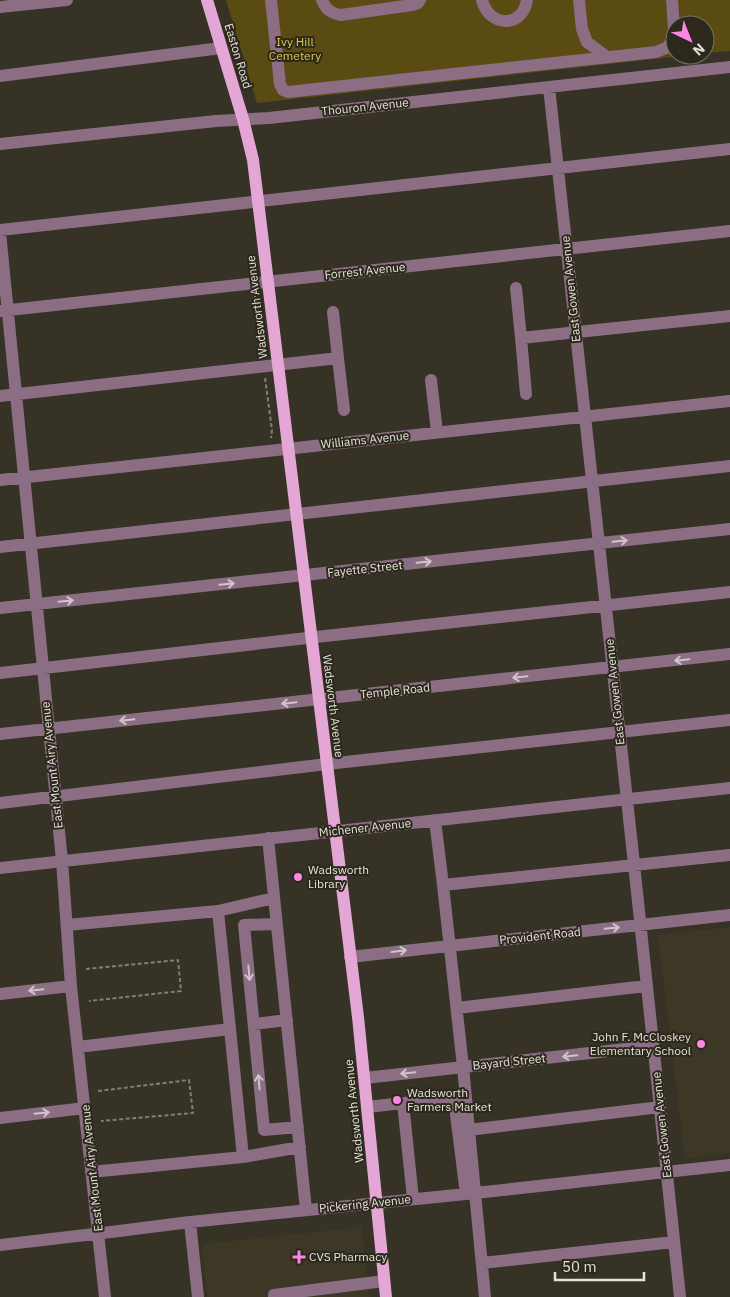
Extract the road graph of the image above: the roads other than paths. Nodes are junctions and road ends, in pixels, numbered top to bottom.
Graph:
1 (67, 0) edge
2 (206, 0) edge
3 (271, 0) edge
4 (322, 0) edge
5 (420, 0) edge
6 (482, 0) edge
7 (527, 0) edge
8 (579, 0) edge
9 (672, 0) edge
10 (0, 7) edge
11 (221, 48) junction
12 (607, 57) junction
13 (730, 67) edge
14 (0, 76) edge
15 (549, 87) junction
16 (243, 119) junction
17 (0, 144) edge
18 (730, 149) edge
19 (558, 168) junction
20 (258, 201) junction
21 (730, 231) edge
22 (0, 237) edge
23 (566, 249) junction
24 (268, 282) junction
25 (516, 288) dead end
26 (4, 310) edge
27 (333, 312) dead end
28 (730, 316) edge
29 (576, 332) junction
30 (521, 338) junction
31 (338, 358) junction
32 (278, 365) junction
33 (431, 380) dead end
34 (16, 394) junction
35 (526, 394) dead end
36 (0, 396) edge
37 (730, 400) edge
38 (344, 410) dead end
39 (584, 416) junction
40 (437, 432) junction
41 (288, 449) junction
42 (730, 466) edge
43 (23, 478) junction
44 (0, 480) edge
45 (592, 481) junction
46 (296, 514) junction
47 (730, 529) edge
48 (30, 544) junction
49 (598, 544) junction
50 (0, 547) edge
51 (303, 575) junction
52 (730, 592) edge
53 (36, 604) junction
54 (606, 605) junction
55 (0, 608) edge
56 (311, 637) junction
57 (730, 654) edge
58 (612, 667) junction
59 (42, 668) junction
60 (0, 673) edge
61 (319, 699) junction
62 (730, 720) edge
63 (49, 729) junction
64 (619, 732) junction
65 (0, 734) edge
66 (327, 764) junction
67 (730, 788) edge
68 (55, 797) junction
69 (627, 800) junction
70 (0, 803) edge
71 (435, 820) junction
72 (334, 831) junction
73 (268, 838) junction
74 (730, 855) edge
75 (62, 861) junction
76 (634, 864) junction
77 (0, 868) edge
78 (443, 885) junction
79 (274, 898) junction
80 (218, 911) junction
81 (730, 915) edge
82 (276, 924) junction
83 (67, 925) junction
84 (640, 925) junction
85 (450, 945) junction
86 (350, 957) junction
87 (72, 986) junction
88 (646, 986) junction
89 (0, 994) edge
90 (457, 1008) junction
91 (287, 1020) junction
92 (254, 1024) junction
93 (230, 1029) junction
94 (653, 1046) junction
95 (78, 1047) junction
96 (463, 1067) junction
97 (364, 1078) junction
98 (403, 1103) junction
99 (367, 1107) junction
100 (660, 1107) junction
101 (85, 1108) junction
102 (0, 1118) edge
103 (298, 1127) junction
104 (470, 1130) junction
105 (300, 1147) junction
106 (243, 1157) junction
107 (730, 1165) edge
108 (730, 1170) edge
109 (91, 1172) junction
110 (667, 1172) junction
111 (471, 1193) junction
112 (414, 1199) junction
113 (377, 1203) junction
114 (306, 1210) junction
115 (190, 1222) junction
116 (99, 1234) junction
117 (674, 1242) junction
118 (0, 1245) edge
119 (482, 1263) junction
120 (384, 1281) junction
121 (105, 1297) edge
122 (198, 1297) edge
123 (274, 1297) edge
124 (386, 1297) edge
125 (485, 1297) edge
126 (680, 1297) edge

1 - 10 street
2 - 11 main road, Easton Road
3 - 12 street
4 - 5 street
6 - 7 street
8 - 12 street
9 - 12 street
11 - 14 street
11 - 16 main road, Easton Road
13 - 15 street, Thouron Avenue
15 - 16 street, Thouron Avenue
15 - 19 street, East Gowen Avenue
16 - 17 street, Thouron Avenue
16 - 20 main road, Wadsworth Avenue
18 - 19 street
19 - 20 street
19 - 23 street, East Gowen Avenue
20 - 22 street
20 - 24 main road, Wadsworth Avenue
21 - 23 street, Forrest Avenue
22 - 26 street, East Mount Airy Avenue
23 - 24 street, Forrest Avenue
23 - 29 street, East Gowen Avenue
24 - 26 street, Forrest Avenue
24 - 32 main road, Wadsworth Avenue
25 - 30 street
26 - 34 street, East Mount Airy Avenue
27 - 31 street
28 - 29 street
29 - 30 street
29 - 39 street, East Gowen Avenue
30 - 35 street
31 - 32 street
31 - 38 street
32 - 34 street
32 - 41 main road, Wadsworth Avenue
33 - 40 street
34 - 36 street
34 - 43 street, East Mount Airy Avenue
37 - 39 street, Williams Avenue
39 - 40 street, Williams Avenue
39 - 45 street, East Gowen Avenue
40 - 41 street, Williams Avenue
41 - 43 street, Williams Avenue
41 - 46 main road, Wadsworth Avenue
42 - 45 street
43 - 44 street, Williams Avenue
43 - 48 street, East Mount Airy Avenue
45 - 46 street
45 - 49 street, East Gowen Avenue
46 - 48 street
46 - 51 main road, Wadsworth Avenue
49 -> 47 street, Fayette Street
48 - 50 street
48 - 53 street, East Mount Airy Avenue
51 -> 49 street, Fayette Street
49 - 54 street, East Gowen Avenue
53 -> 51 street, Fayette Street
51 - 56 main road, Wadsworth Avenue
52 - 54 street
53 - 55 street, Fayette Street
53 - 59 street, East Mount Airy Avenue
54 - 56 street
54 - 58 street, East Gowen Avenue
56 - 59 street
56 - 61 main road, Wadsworth Avenue
57 -> 58 street, Temple Road
58 -> 61 street, Temple Road
58 - 64 street, East Gowen Avenue
59 - 60 street
59 - 63 street, East Mount Airy Avenue
61 -> 63 street, Temple Road
61 - 66 main road, Wadsworth Avenue
62 - 64 street
63 - 65 street, Temple Road
63 - 68 street, East Mount Airy Avenue
64 - 66 street
64 - 69 street, East Gowen Avenue
66 - 68 street
66 - 72 main road, Wadsworth Avenue
67 - 69 street, Michener Avenue
68 - 70 street
68 - 75 street, East Mount Airy Avenue
69 - 71 street, Michener Avenue
69 - 76 street, East Gowen Avenue
71 - 72 street, Michener Avenue
71 - 78 street
72 - 73 street, Michener Avenue
72 - 86 main road, Wadsworth Avenue
73 - 75 street, Michener Avenue
73 - 79 street
74 - 76 street
75 - 77 street, Michener Avenue
75 - 83 street, East Mount Airy Avenue
76 - 78 street
76 - 84 street, East Gowen Avenue
78 - 85 street
79 - 80 street
79 - 82 street
80 - 83 street
80 - 93 street
81 - 84 street, Provident Road
82 - 91 street
82 -> 92 street
83 - 87 street, East Mount Airy Avenue
85 -> 84 street, Provident Road
84 - 88 street, East Gowen Avenue
86 -> 85 street, Provident Road
85 - 90 street
86 - 97 main road, Wadsworth Avenue
87 -> 89 street
87 - 95 street, East Mount Airy Avenue
88 - 90 street
88 - 94 street, East Gowen Avenue
90 - 96 street
91 - 92 street
91 - 103 street
103 -> 92 street
93 - 95 street
93 - 106 street
94 -> 96 street, Bayard Street
94 - 100 street, East Gowen Avenue
95 - 101 street, East Mount Airy Avenue
96 -> 97 street, Bayard Street
96 - 104 street
97 - 99 main road, Wadsworth Avenue
98 - 99 street
98 - 111 street
98 - 112 street
99 - 113 main road, Wadsworth Avenue
100 - 104 street
100 - 110 street, East Gowen Avenue
102 -> 101 street
101 - 109 street, East Mount Airy Avenue
103 - 105 street
104 - 111 street
105 - 106 street
105 - 114 street
106 - 109 street
107 - 108 street
107 - 110 street, Pickering Avenue
109 - 116 street, East Mount Airy Avenue
110 - 111 street, Pickering Avenue
110 - 117 street, East Gowen Avenue
111 - 112 street, Pickering Avenue
111 - 119 street
112 - 113 street, Pickering Avenue
113 - 114 street, Pickering Avenue
113 - 120 main road, Wadsworth Avenue
114 - 115 street, Pickering Avenue
115 - 116 street, Pickering Avenue
115 - 122 street
116 - 118 street, Pickering Avenue
116 - 121 street, East Mount Airy Avenue
117 - 119 street
117 - 126 street, East Gowen Avenue
119 - 125 street
120 - 123 street
120 - 124 main road, Wadsworth Avenue

